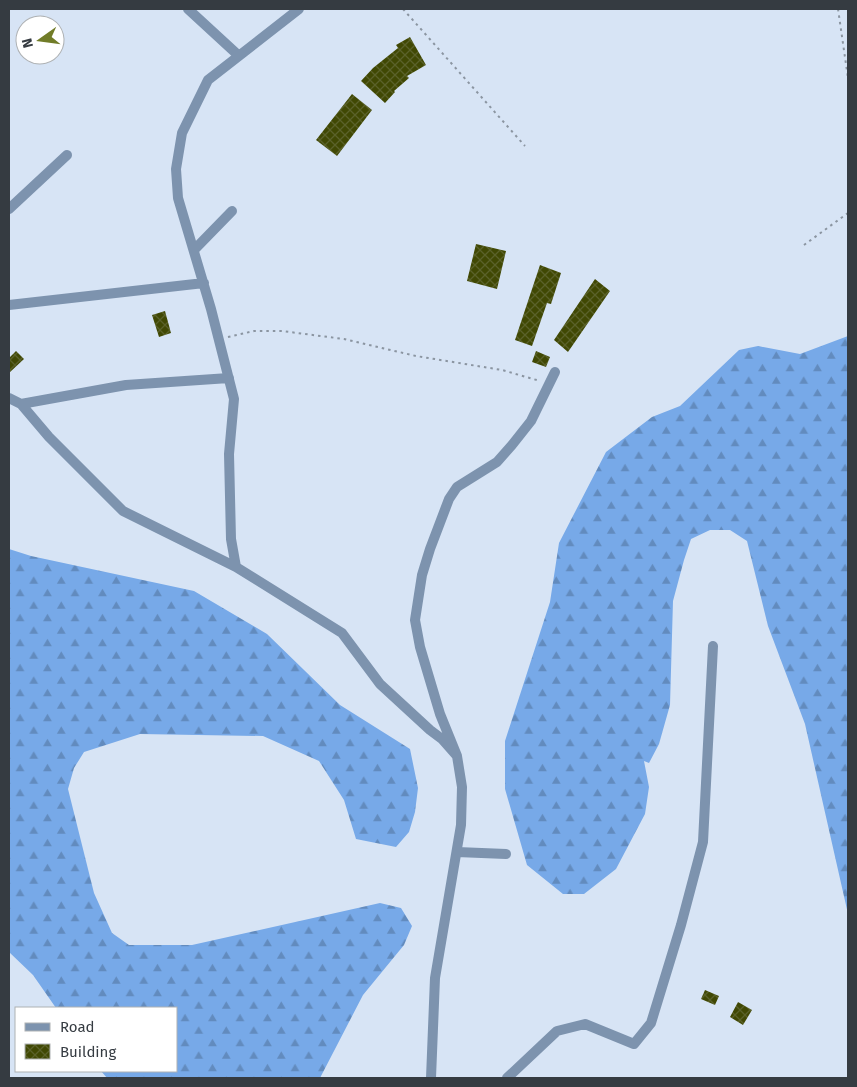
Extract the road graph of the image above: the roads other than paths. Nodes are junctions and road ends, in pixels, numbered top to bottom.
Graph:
1 (189, 9) edge
2 (299, 9) edge
3 (238, 55) junction
4 (67, 156) dead end
5 (9, 209) edge
6 (232, 212) dead end
7 (194, 250) junction
8 (204, 282) junction
9 (9, 305) edge
10 (555, 372) dead end
11 (228, 378) junction
12 (9, 398) edge
13 (21, 404) junction
14 (236, 567) junction
15 (713, 646) dead end
16 (457, 756) junction
17 (457, 852) junction
18 (506, 854) dead end
19 (431, 1078) edge
20 (507, 1078) edge

1 - 3 street
2 - 3 street
3 - 7 street
4 - 5 street
6 - 7 street
7 - 8 street
8 - 9 street
8 - 11 street
10 - 16 street
11 - 13 street
11 - 14 street
12 - 13 street
13 - 14 street
14 - 16 street
15 - 20 street
16 - 17 street
17 - 18 street
17 - 19 street

